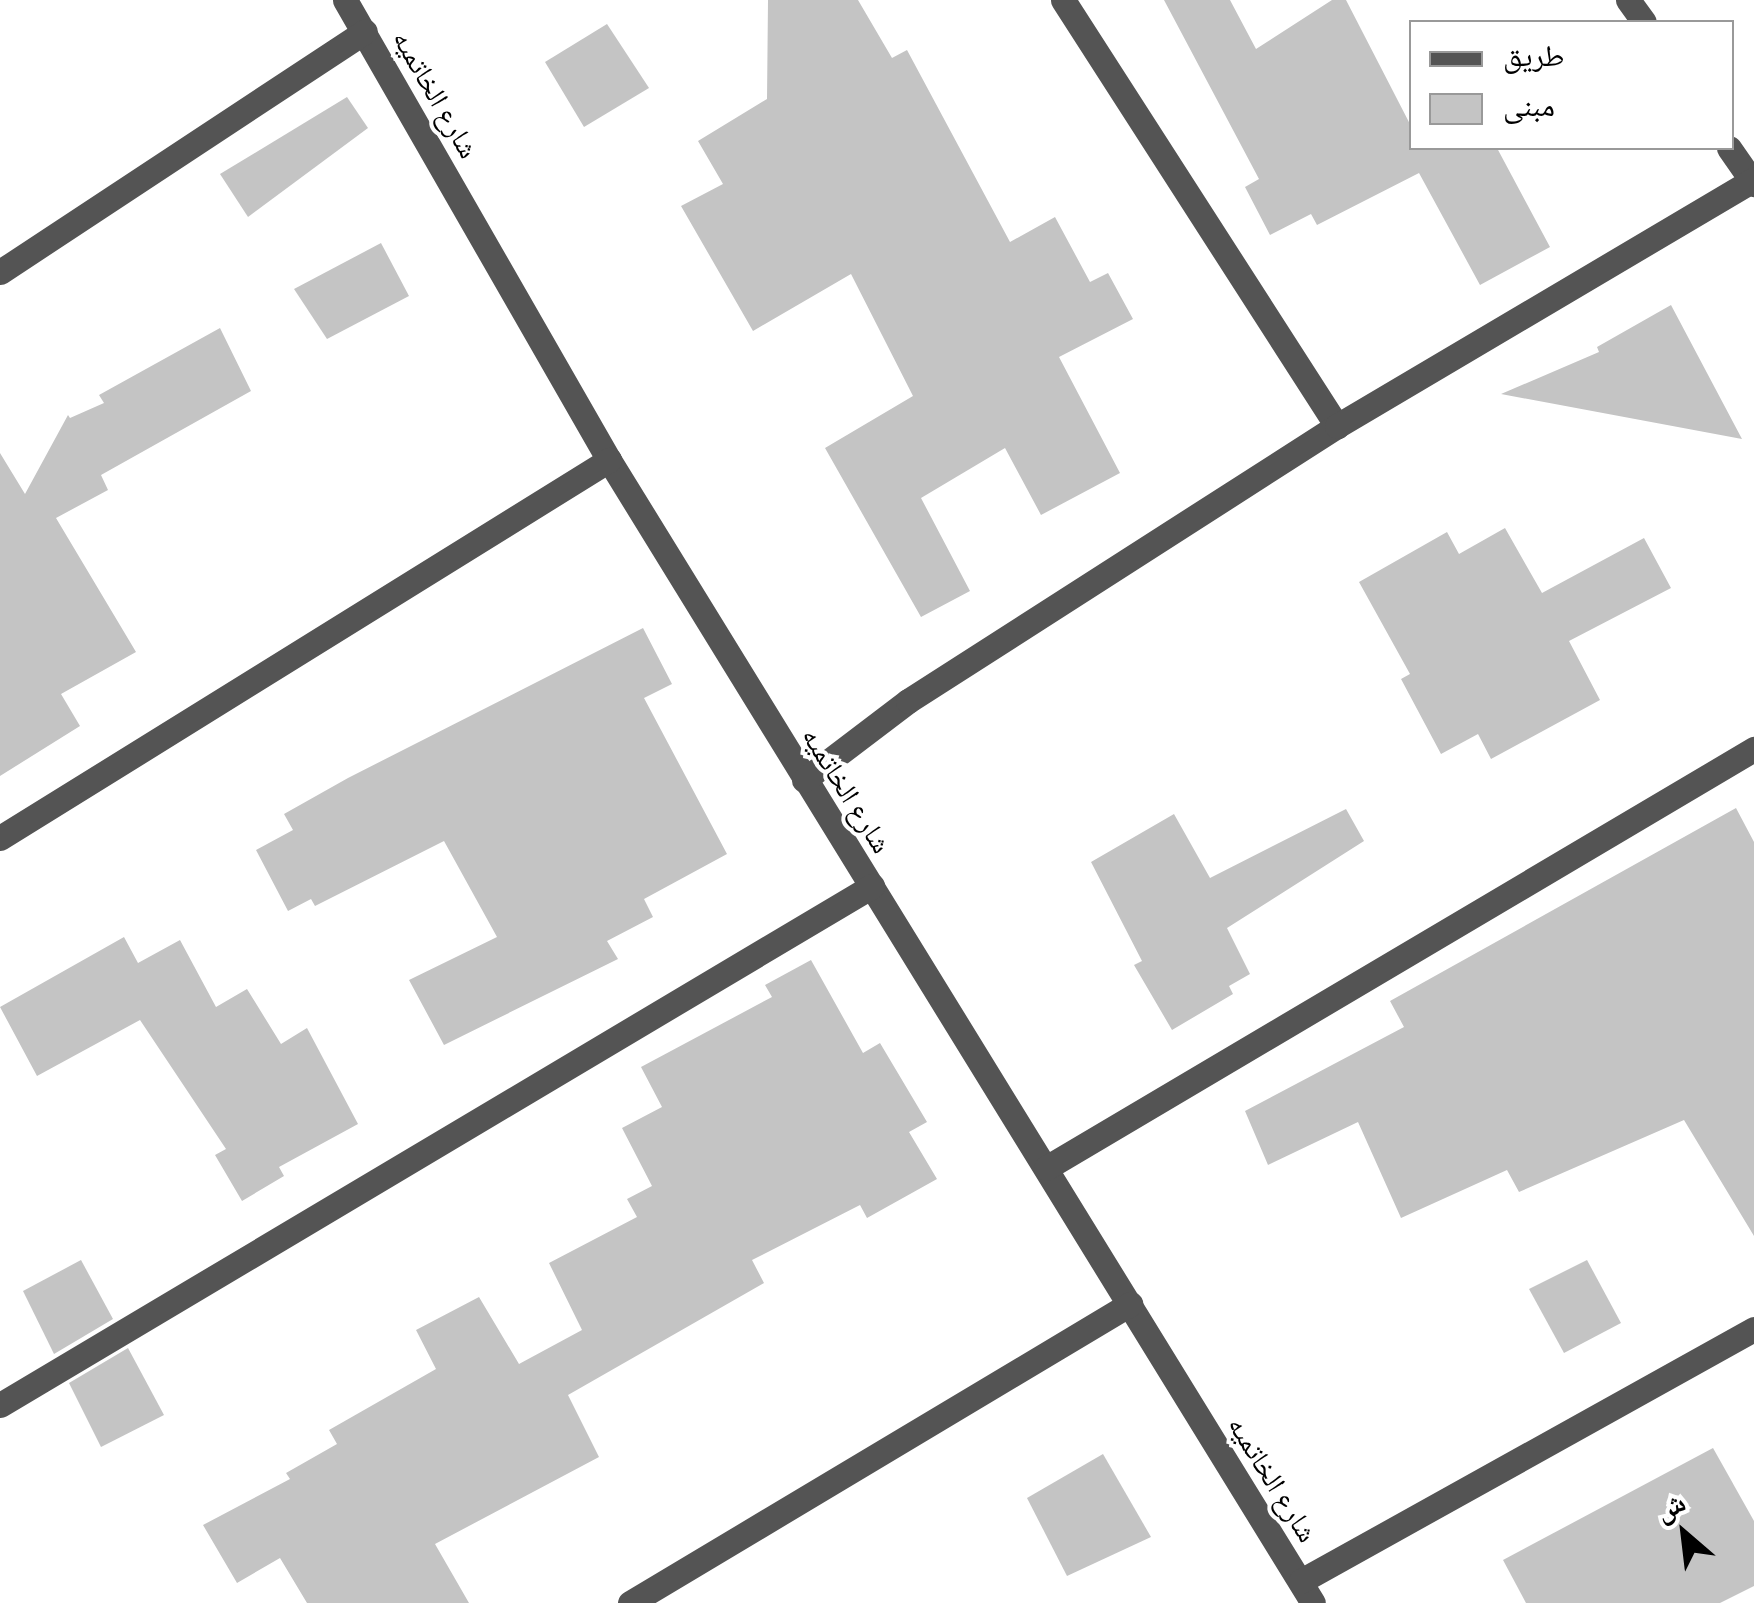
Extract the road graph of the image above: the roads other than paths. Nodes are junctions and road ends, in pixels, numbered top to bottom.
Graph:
1 (345, 0) edge
2 (1063, 0) edge
3 (365, 30) junction
4 (1730, 150) edge
5 (1753, 181) edge
6 (0, 272) edge
7 (1337, 426) junction
8 (609, 460) junction
9 (1754, 748) edge
10 (804, 780) junction
11 (0, 838) edge
12 (872, 886) junction
13 (1046, 1168) junction
14 (1130, 1304) junction
15 (1754, 1329) edge
16 (0, 1405) edge
17 (1307, 1592) edge
18 (630, 1603) edge

1 - 3 street, شارع الخاتميه
2 - 7 street
3 - 6 street
3 - 8 street, شارع الخاتميه
4 - 5 street
5 - 7 street
7 - 10 street
8 - 10 street, شارع الخاتميه
8 - 11 street
9 - 13 street
10 - 12 street, شارع الخاتميه
12 - 13 street, شارع الخاتميه
12 - 16 street
13 - 14 street, شارع الخاتميه
14 - 17 street, شارع الخاتميه
14 - 18 street
15 - 17 street

